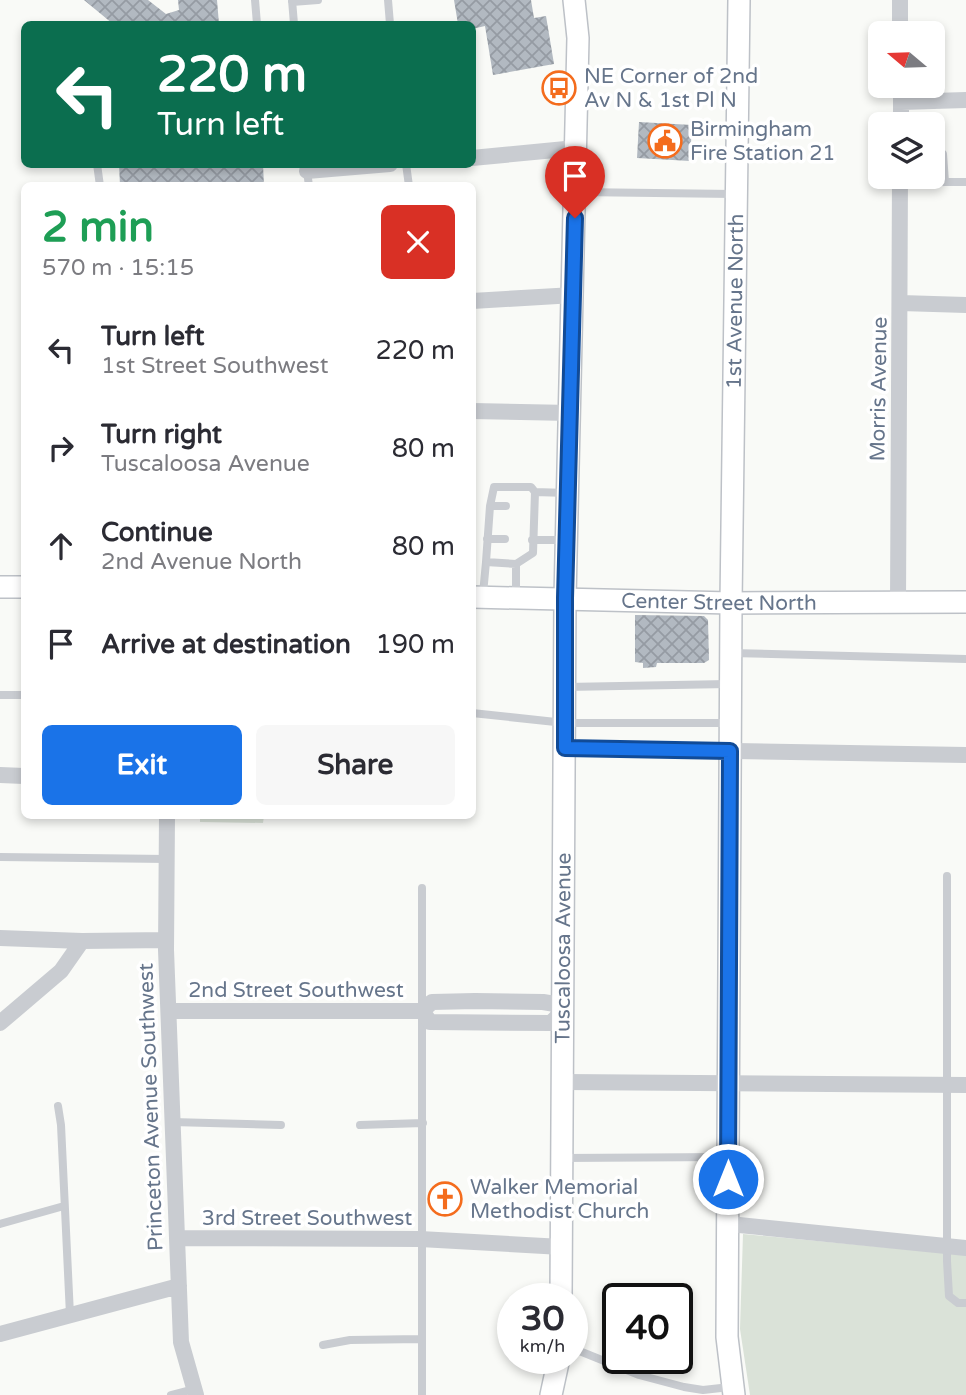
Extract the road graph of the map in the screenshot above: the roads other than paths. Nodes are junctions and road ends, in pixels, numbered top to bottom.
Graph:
1 (255, 0) edge
2 (318, 0) edge
3 (388, 0) edge
4 (574, 0) edge
5 (739, 0) edge
6 (900, 0) edge
7 (292, 1) edge
8 (257, 21) edge
9 (294, 21) edge
10 (390, 21) edge
11 (900, 21) edge
12 (944, 98) edge
13 (966, 100) edge
14 (576, 148) junction
15 (476, 158) edge
16 (357, 168) edge
17 (307, 174) edge
18 (945, 182) edge
19 (966, 182) edge
20 (900, 189) edge
21 (576, 192) junction
22 (736, 194) junction
23 (574, 295) junction
24 (476, 301) edge
25 (901, 303) junction
26 (966, 304) edge
27 (476, 411) edge
28 (571, 413) junction
29 (535, 492) junction
30 (568, 493) junction
31 (490, 506) junction
32 (506, 506) dead end
33 (487, 539) junction
34 (505, 539) dead end
35 (532, 540) junction
36 (567, 540) junction
37 (486, 562) junction
38 (516, 564) junction
39 (0, 587) edge
40 (21, 587) edge
41 (478, 597) edge
42 (516, 597) junction
43 (565, 598) junction
44 (731, 603) junction
45 (898, 603) junction
46 (966, 603) edge
47 (731, 653) junction
48 (966, 659) edge
49 (731, 684) junction
50 (565, 687) junction
51 (0, 695) edge
52 (21, 695) edge
53 (476, 713) edge
54 (565, 723) junction
55 (731, 723) junction
56 (565, 748) junction
57 (730, 751) junction
58 (966, 755) edge
59 (0, 775) edge
60 (21, 776) edge
61 (167, 819) edge
62 (0, 857) edge
63 (167, 859) junction
64 (947, 876) dead end
65 (422, 888) dead end
66 (0, 938) edge
67 (166, 940) junction
68 (82, 941) junction
69 (170, 1011) junction
70 (422, 1011) junction
71 (563, 1012) junction
72 (0, 1023) edge
73 (564, 1082) junction
74 (728, 1083) junction
75 (947, 1084) junction
76 (966, 1085) edge
77 (58, 1107) dead end
78 (172, 1122) junction
79 (423, 1123) junction
80 (281, 1125) dead end
81 (360, 1125) dead end
82 (728, 1157) junction
83 (563, 1158) junction
84 (64, 1206) junction
85 (0, 1224) edge
86 (729, 1224) junction
87 (177, 1238) junction
88 (420, 1239) junction
89 (562, 1247) junction
90 (947, 1247) junction
91 (966, 1248) edge
92 (561, 1283) edge
93 (179, 1286) junction
94 (966, 1303) edge
95 (70, 1315) junction
96 (0, 1334) edge
97 (421, 1339) junction
98 (323, 1345) dead end
99 (588, 1354) edge
100 (556, 1374) edge
101 (195, 1392) edge
102 (733, 1392) edge
103 (171, 1395) edge
104 (422, 1395) edge
105 (551, 1395) edge

1 - 8 lane
2 - 7 lane
3 - 10 lane
4 - 14 street, Tuscaloosa Avenue
5 - 22 street, 1st Avenue North
6 - 11 street
7 - 9 lane
12 - 13 street
14 - 15 street
14 - 21 street, Tuscaloosa Avenue
16 - 17 street
18 - 19 lane
20 - 25 street, Morris Avenue
21 - 22 lane
21 - 23 street, Tuscaloosa Avenue
22 - 44 street, 1st Avenue North
23 - 24 street
23 - 28 street, Tuscaloosa Avenue
25 - 26 street
25 - 45 street, Morris Avenue
27 - 28 street
28 - 30 street, Tuscaloosa Avenue
29 - 30 lane
29 - 31 lane
29 - 35 lane
30 - 36 street, Tuscaloosa Avenue
31 - 32 lane
31 - 33 lane
33 - 34 lane
33 - 37 lane
35 - 36 lane
35 - 38 lane
36 - 43 street, Tuscaloosa Avenue
37 - 38 lane
37 - 41 lane
38 - 42 lane
39 - 40 street
41 - 42 street, Center Street North
42 - 43 street, Center Street North
43 - 44 street, Center Street North
43 - 50 street, Tuscaloosa Avenue
44 - 45 street, Center Street North
44 - 47 street, 1st Avenue North
45 - 46 street, Center Street North
47 - 48 lane
47 - 49 street, 1st Avenue North
49 - 50 lane
49 - 55 street, 1st Avenue North
50 - 54 street, Tuscaloosa Avenue
51 - 52 lane
53 - 54 lane
54 - 55 lane
54 - 56 street, Tuscaloosa Avenue
55 - 57 street, 1st Avenue North
56 - 57 street
56 - 71 street, Tuscaloosa Avenue
57 - 58 street
57 - 74 street, 1st Avenue North
59 - 60 street
61 - 63 street, Princeton Avenue Southwest
62 - 63 lane
63 - 67 street, Princeton Avenue Southwest
64 - 75 lane
65 - 70 lane
66 - 68 street
67 - 68 street
67 - 69 street, Princeton Avenue Southwest
68 - 72 street
69 - 70 street, 2nd Street Southwest
69 - 78 street, Princeton Avenue Southwest
70 - 71 street, 2nd Street Southwest
70 - 79 lane, 2nd Street Southwest
71 - 73 street, Tuscaloosa Avenue
73 - 74 street
73 - 83 street, Tuscaloosa Avenue
74 - 75 street
74 - 82 street, 1st Avenue North
75 - 76 street
75 - 90 lane
77 - 84 lane
78 - 80 lane
78 - 87 street, Princeton Avenue Southwest
79 - 81 lane
79 - 88 lane, 2nd Street Southwest
82 - 83 lane
82 - 86 street, 1st Avenue North
83 - 89 street, Tuscaloosa Avenue
84 - 85 lane
84 - 95 lane
86 - 90 street
86 - 102 street, 1st Avenue North
87 - 88 street, 3rd Street Southwest
87 - 93 street, Princeton Avenue Southwest
88 - 89 street, 3rd Street Southwest
88 - 97 lane, 2nd Street Southwest
89 - 92 street, Tuscaloosa Avenue
90 - 91 street
90 - 94 lane
93 - 95 street
93 - 101 street, Princeton Avenue Southwest
95 - 96 street
97 - 98 lane
97 - 104 lane, 2nd Street Southwest
99 - 102 lane
100 - 105 street
101 - 103 lane

